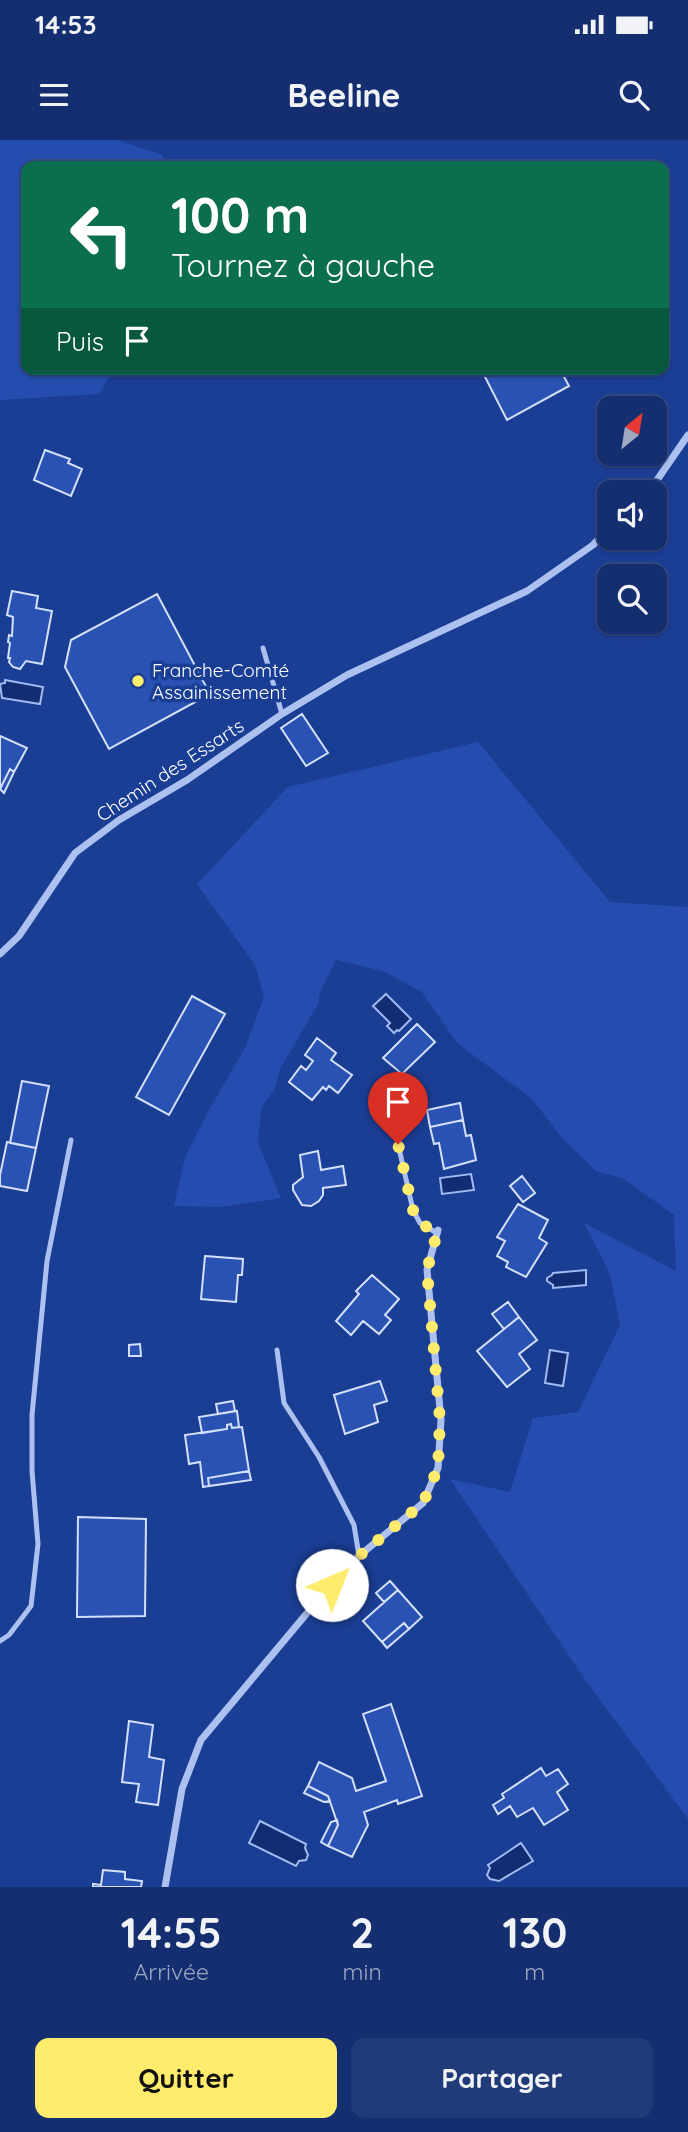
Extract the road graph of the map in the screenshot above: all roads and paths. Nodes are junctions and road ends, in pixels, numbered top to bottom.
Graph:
1 (688, 435) edge
2 (657, 480) edge
3 (597, 541) edge
4 (263, 648) dead end
5 (282, 714) junction
6 (0, 954) edge
7 (71, 1140) dead end
8 (398, 1144) dead end
9 (437, 1231) joint
10 (277, 1350) dead end
11 (359, 1556) junction
12 (0, 1641) edge
13 (164, 1887) edge

1 - 2 street
3 - 5 street, Chemin des Essarts
4 - 5 lane
5 - 6 street, Chemin des Essarts
7 - 12 lane
8 - 9 lane
9 - 11 street
10 - 11 lane
11 - 13 street

